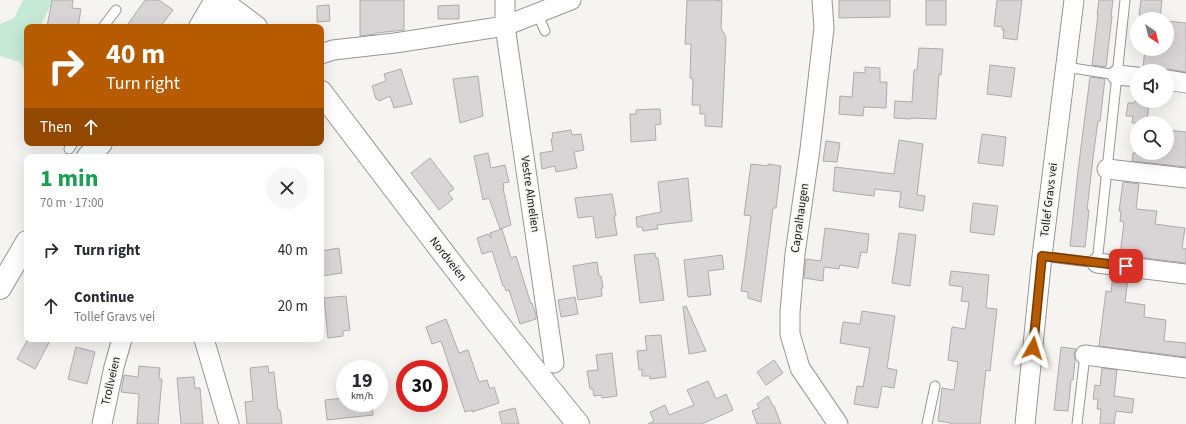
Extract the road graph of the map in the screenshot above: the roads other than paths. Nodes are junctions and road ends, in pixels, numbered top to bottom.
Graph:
1 (505, 0) edge
2 (571, 0) edge
3 (822, 0) edge
4 (1074, 0) edge
5 (1125, 0) edge
6 (116, 10) dead end
7 (211, 10) edge
8 (537, 13) junction
9 (105, 24) edge
10 (223, 24) edge
11 (248, 24) edge
12 (505, 26) junction
13 (545, 31) dead end
14 (324, 53) edge
15 (1066, 67) junction
16 (1117, 75) junction
17 (1130, 76) edge
18 (1174, 81) edge
19 (1186, 82) edge
20 (324, 96) edge
21 (90, 146) edge
22 (76, 150) edge
23 (1106, 169) junction
24 (1186, 178) edge
25 (24, 247) edge
26 (1042, 256) junction
27 (1096, 263) junction
28 (1186, 274) edge
29 (0, 288) edge
30 (121, 342) edge
31 (205, 342) edge
32 (1085, 355) joint
33 (554, 363) dead end
34 (1186, 368) edge
35 (935, 386) dead end
36 (102, 424) edge
37 (229, 424) edge
38 (578, 424) edge
39 (838, 424) edge
40 (927, 424) edge
41 (1025, 424) edge
42 (1077, 424) edge

1 - 12 street, Vestre Almelien
2 - 8 street
3 - 39 street, Capralhaugen
4 - 15 street, Tollef Gravs vei
5 - 16 lane
6 - 9 lane
7 - 10 main road
7 - 11 main road
8 - 12 street
8 - 13 lane
12 - 14 street
12 - 33 street, Vestre Almelien
15 - 16 lane
15 - 26 street, Tollef Gravs vei
16 - 17 street
16 - 23 lane
18 - 19 street
20 - 38 main road, Nordveien
21 - 22 main road
23 - 24 street
23 - 27 lane
25 - 29 main road
26 - 27 lane
26 - 41 street, Tollef Gravs vei
27 - 28 street
30 - 36 street, Trollveien
31 - 37 street
32 - 34 street
32 - 42 lane
35 - 40 lane

